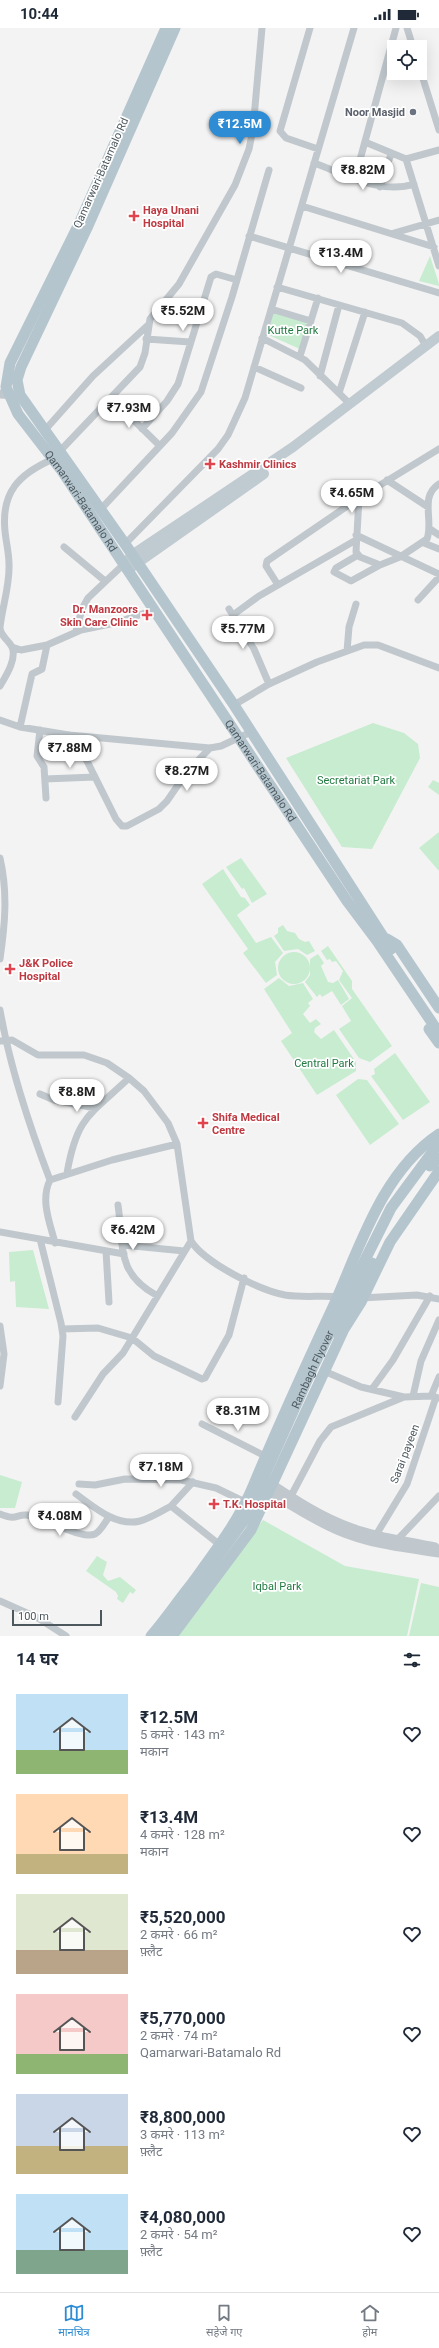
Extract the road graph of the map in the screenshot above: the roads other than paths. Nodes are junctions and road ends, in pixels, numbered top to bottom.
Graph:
1 (166, 28) edge
2 (175, 28) edge
3 (262, 28) edge
4 (310, 28) edge
5 (354, 28) edge
6 (396, 28) edge
7 (407, 28) edge
8 (411, 40) edge
9 (423, 80) edge
10 (439, 130) edge
11 (365, 142) junction
12 (318, 149) junction
13 (439, 150) edge
14 (391, 154) junction
15 (406, 160) junction
16 (314, 163) junction
17 (269, 170) dead end
18 (355, 178) junction
19 (414, 184) junction
20 (380, 187) junction
21 (302, 206) junction
22 (439, 220) edge
23 (427, 224) junction
24 (394, 234) junction
25 (249, 236) junction
26 (434, 247) junction
27 (289, 249) junction
28 (439, 266) edge
29 (237, 280) junction
30 (277, 286) junction
31 (439, 293) edge
32 (318, 298) junction
33 (339, 305) junction
34 (271, 309) junction
35 (365, 312) junction
36 (310, 321) junction
37 (147, 326) junction
38 (439, 336) edge
39 (262, 338) junction
40 (146, 339) junction
41 (190, 342) junction
42 (439, 343) edge
43 (426, 346) junction
44 (300, 356) junction
45 (254, 367) junction
46 (320, 376) junction
47 (301, 388) dead end
48 (19, 390) junction
49 (3, 391) edge
50 (339, 393) junction
51 (112, 399) junction
52 (350, 404) junction
53 (142, 429) junction
54 (45, 431) junction
55 (160, 446) junction
56 (439, 449) edge
57 (56, 456) junction
58 (387, 480) junction
59 (439, 484) edge
60 (359, 498) junction
61 (428, 507) junction
62 (101, 509) junction
63 (430, 529) junction
64 (439, 535) edge
65 (356, 538) junction
66 (424, 543) junction
67 (125, 544) junction
68 (64, 547) dead end
69 (439, 549) edge
70 (358, 555) junction
71 (400, 557) junction
72 (135, 559) junction
73 (380, 565) junction
74 (126, 567) junction
75 (439, 574) edge
76 (439, 578) edge
77 (105, 581) junction
78 (278, 585) junction
79 (418, 600) dead end
80 (356, 604) dead end
81 (154, 610) junction
82 (76, 631) junction
83 (47, 646) junction
84 (12, 647) junction
85 (347, 651) junction
86 (439, 668) edge
87 (269, 684) junction
88 (0, 686) edge
89 (234, 705) junction
90 (0, 720) edge
91 (0, 726) edge
92 (20, 726) junction
93 (40, 730) junction
94 (251, 732) junction
95 (69, 735) junction
96 (239, 738) junction
97 (210, 748) junction
98 (96, 777) junction
99 (45, 779) junction
100 (46, 798) dead end
101 (0, 858) edge
102 (380, 939) junction
103 (388, 951) junction
104 (0, 959) edge
105 (439, 1008) edge
106 (0, 1010) edge
107 (439, 1022) edge
108 (439, 1033) edge
109 (3, 1040) edge
110 (439, 1043) edge
111 (129, 1078) junction
112 (40, 1094) dead end
113 (95, 1108) junction
114 (439, 1134) edge
115 (439, 1143) edge
116 (177, 1144) junction
117 (436, 1155) edge
118 (434, 1168) edge
119 (67, 1173) junction
120 (50, 1180) junction
121 (118, 1206) dead end
122 (0, 1232) edge
123 (40, 1239) junction
124 (190, 1241) junction
125 (55, 1243) junction
126 (123, 1245) junction
127 (106, 1252) junction
128 (184, 1252) junction
129 (124, 1254) junction
130 (244, 1278) junction
131 (156, 1295) junction
132 (337, 1296) junction
133 (430, 1296) junction
134 (364, 1298) junction
135 (439, 1299) edge
136 (109, 1302) dead end
137 (439, 1320) edge
138 (0, 1326) edge
139 (62, 1329) junction
140 (132, 1338) junction
141 (324, 1371) junction
142 (439, 1377) edge
143 (0, 1386) edge
144 (372, 1389) junction
145 (413, 1396) junction
146 (404, 1397) junction
147 (435, 1397) edge
148 (58, 1402) dead end
149 (75, 1417) dead end
150 (202, 1424) dead end
151 (265, 1456) junction
152 (256, 1479) junction
153 (193, 1482) junction
154 (79, 1484) dead end
155 (271, 1489) junction
156 (76, 1494) dead end
157 (291, 1496) junction
158 (439, 1496) edge
159 (245, 1502) junction
160 (171, 1506) junction
161 (0, 1514) edge
162 (109, 1517) junction
163 (376, 1535) junction
164 (398, 1539) junction
165 (220, 1545) junction
166 (439, 1548) edge
167 (439, 1553) edge
168 (0, 1601) edge
169 (66, 1636) edge
170 (151, 1636) edge
171 (161, 1636) edge
172 (171, 1636) edge

1 - 49 main road, Qamarwari-Batamalo Rd
2 - 48 main road, Qamarwari-Batamalo Rd
3 - 37 street
4 - 12 street
5 - 12 street
6 - 11 street
7 - 8 street
9 - 10 street
11 - 14 street
11 - 18 street
12 - 16 street
13 - 15 street
14 - 15 street
14 - 20 street
15 - 19 street
16 - 18 street
16 - 21 street
17 - 25 street
18 - 20 street
19 - 20 street
19 - 23 street
21 - 24 street
21 - 27 street
22 - 23 street
23 - 24 street
23 - 26 street
24 - 26 street
25 - 27 street
25 - 29 street
26 - 28 street
27 - 30 street
27 - 31 street
29 - 41 street
29 - 55 street
30 - 32 street
30 - 34 street
32 - 33 street
32 - 36 street
33 - 35 street
33 - 46 street
34 - 36 street
34 - 39 street
35 - 43 street
35 - 50 street
36 - 44 street
37 - 40 street
37 - 54 street
38 - 43 main road
39 - 44 street
39 - 45 street
40 - 41 street
40 - 51 street
41 - 53 street
42 - 72 main road
43 - 52 main road
44 - 46 street
45 - 47 street
45 - 67 street
46 - 50 street
48 - 49 street
48 - 54 main road
49 - 57 main road, Qamarwari-Batamalo Rd
50 - 52 street
51 - 53 street
51 - 57 street
52 - 72 main road
53 - 55 street
54 - 57 main road
55 - 62 street
56 - 58 street
57 - 62 main road, Qamarwari-Batamalo Rd
57 - 74 main road, Qamarwari-Batamalo Rd
57 - 84 street
58 - 60 street
58 - 61 street
59 - 61 street
60 - 65 street
60 - 78 street
61 - 63 street
62 - 67 main road, Qamarwari-Batamalo Rd
63 - 64 street
63 - 66 street
65 - 70 street
65 - 71 street
65 - 78 street
66 - 69 street
66 - 71 street
67 - 72 main road, Qamarwari-Batamalo Rd
68 - 77 street
70 - 73 street
70 - 73 street
71 - 73 street
71 - 75 street
72 - 74 main road
72 - 89 main road, Qamarwari-Batamalo Rd
74 - 77 street
74 - 81 main road, Qamarwari-Batamalo Rd
76 - 79 street
77 - 82 street
78 - 87 street
80 - 85 street
81 - 82 street
81 - 96 main road, Qamarwari-Batamalo Rd
82 - 83 street
83 - 84 street
83 - 92 street
84 - 88 street
85 - 86 street
85 - 87 street
87 - 89 street
89 - 94 main road, Qamarwari-Batamalo Rd
90 - 91 street
90 - 92 street
92 - 93 street
93 - 95 street
93 - 99 street
94 - 96 street
94 - 102 main road, Qamarwari-Batamalo Rd
95 - 97 street
95 - 98 street
96 - 97 street
96 - 102 main road, Qamarwari-Batamalo Rd
97 - 98 street
98 - 99 street
99 - 100 street
101 - 104 street
102 - 103 main road
102 - 105 main road
102 - 110 main road
103 - 107 main road
103 - 108 main road
106 - 109 street
109 - 111 street
109 - 120 street
111 - 113 street
111 - 116 street
112 - 113 street
113 - 119 street
114 - 132 main road
115 - 117 main road, Rambagh Flyover
116 - 119 street
116 - 124 street
117 - 118 main road, Rambagh Flyover
117 - 171 main road, Rambagh Flyover, bridge
118 - 134 main road
118 - 172 main road, Rambagh Flyover, bridge
119 - 120 street
120 - 125 street
121 - 126 street
122 - 123 street
123 - 125 street
123 - 139 street
124 - 128 street
124 - 130 street
125 - 127 street
126 - 128 street
126 - 129 street
127 - 129 street
127 - 136 street
128 - 131 street
129 - 131 street
130 - 132 street
130 - 140 street
131 - 140 street
132 - 134 street
132 - 151 main road
133 - 134 street
133 - 135 street
133 - 144 street
134 - 141 main road
137 - 145 street
138 - 143 street
139 - 140 street
139 - 148 street
140 - 149 street
141 - 144 street
141 - 155 main road
142 - 147 street, Sarai payeen
144 - 146 street
145 - 146 street
145 - 147 street
146 - 157 street
147 - 163 street, Sarai payeen
150 - 151 street
151 - 152 main road
152 - 155 street
152 - 159 main road
153 - 154 street
153 - 159 street
153 - 160 street
155 - 157 street
155 - 167 street
155 - 172 main road
156 - 162 street
157 - 163 street
158 - 164 street
159 - 165 main road
160 - 162 street
160 - 165 street
161 - 162 street
163 - 164 street
164 - 166 street
165 - 170 main road
168 - 169 street

